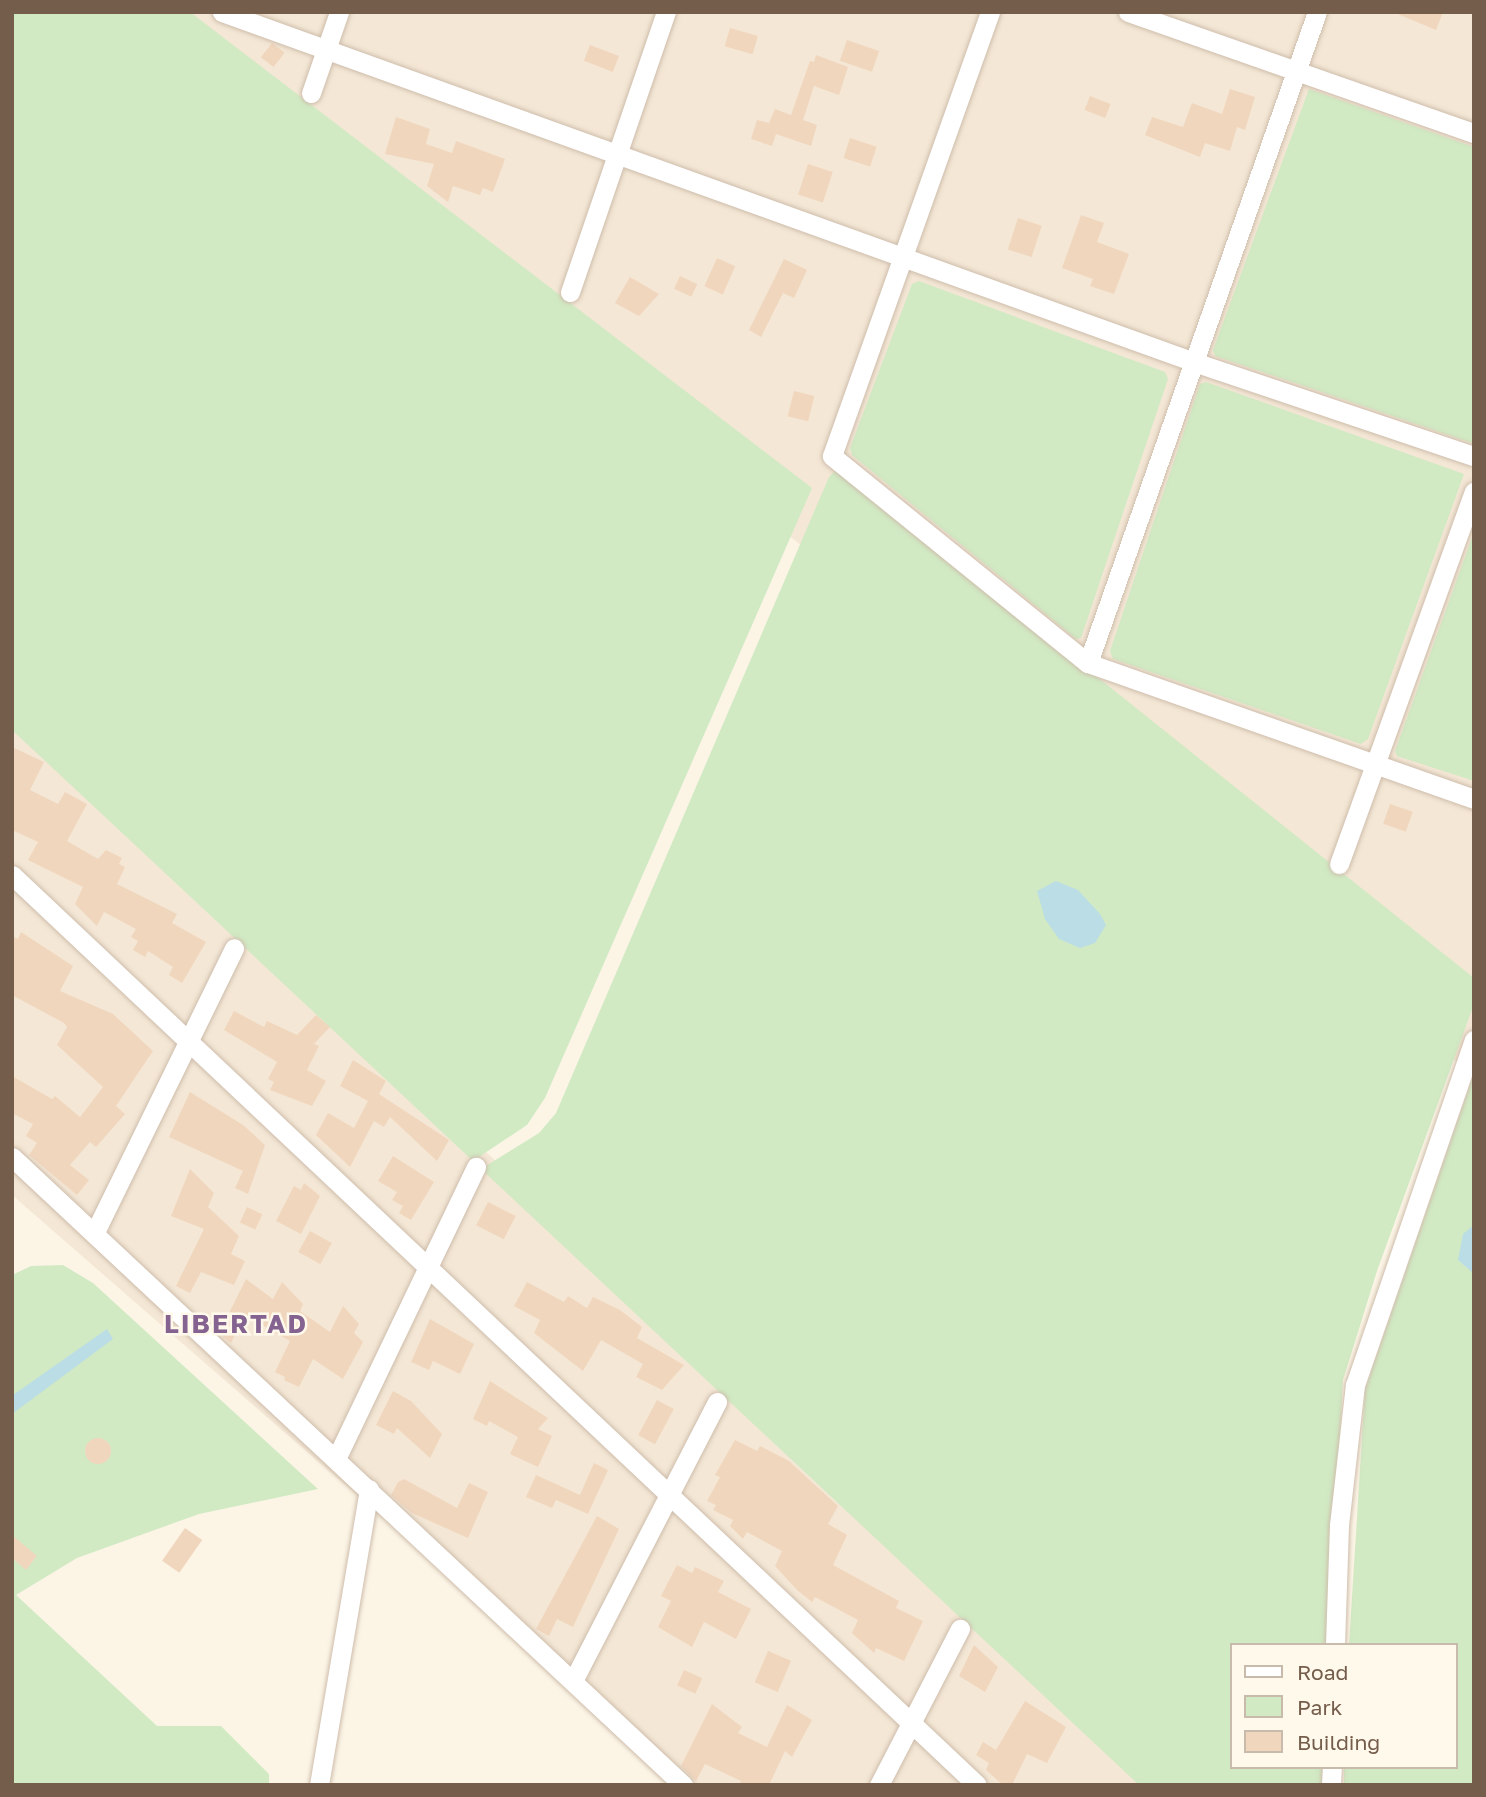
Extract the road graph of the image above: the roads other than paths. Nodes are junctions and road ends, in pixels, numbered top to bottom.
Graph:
1 (222, 12) edge
2 (339, 12) edge
3 (666, 12) edge
4 (990, 12) edge
5 (1128, 12) edge
6 (1317, 12) edge
7 (326, 50) junction
8 (1296, 71) junction
9 (311, 93) dead end
10 (1474, 133) edge
11 (617, 155) junction
12 (904, 258) junction
13 (570, 292) dead end
14 (1194, 362) junction
15 (1474, 456) edge
16 (1474, 492) edge
17 (1088, 663) junction
18 (1376, 764) junction
19 (1474, 799) edge
20 (1339, 864) dead end
21 (12, 875) edge
22 (234, 948) dead end
23 (1474, 1040) edge
24 (189, 1041) junction
25 (12, 1157) edge
26 (476, 1167) dead end
27 (95, 1232) junction
28 (428, 1268) junction
29 (717, 1402) dead end
30 (336, 1458) junction
31 (369, 1489) junction
32 (670, 1494) junction
33 (960, 1629) dead end
34 (1335, 1643) edge
35 (573, 1681) junction
36 (912, 1723) junction
37 (319, 1785) edge
38 (683, 1785) edge
39 (879, 1785) edge
40 (977, 1785) edge

1 - 7 street
2 - 7 street
3 - 11 street
4 - 12 street
5 - 8 street
6 - 8 street
7 - 9 street
7 - 11 street
8 - 10 street
8 - 14 street
11 - 12 street
11 - 13 street
12 - 14 street
12 - 17 street
14 - 15 street
14 - 17 street
16 - 18 street
17 - 18 street
18 - 19 street
18 - 20 street
21 - 24 street
22 - 24 street
23 - 34 street
24 - 27 street
24 - 28 street
25 - 27 street
26 - 28 street
27 - 30 street
28 - 30 street
28 - 32 street
29 - 32 street
30 - 31 street
31 - 35 street
31 - 37 street
32 - 35 street
32 - 36 street
33 - 36 street
35 - 38 street
36 - 39 street
36 - 40 street

